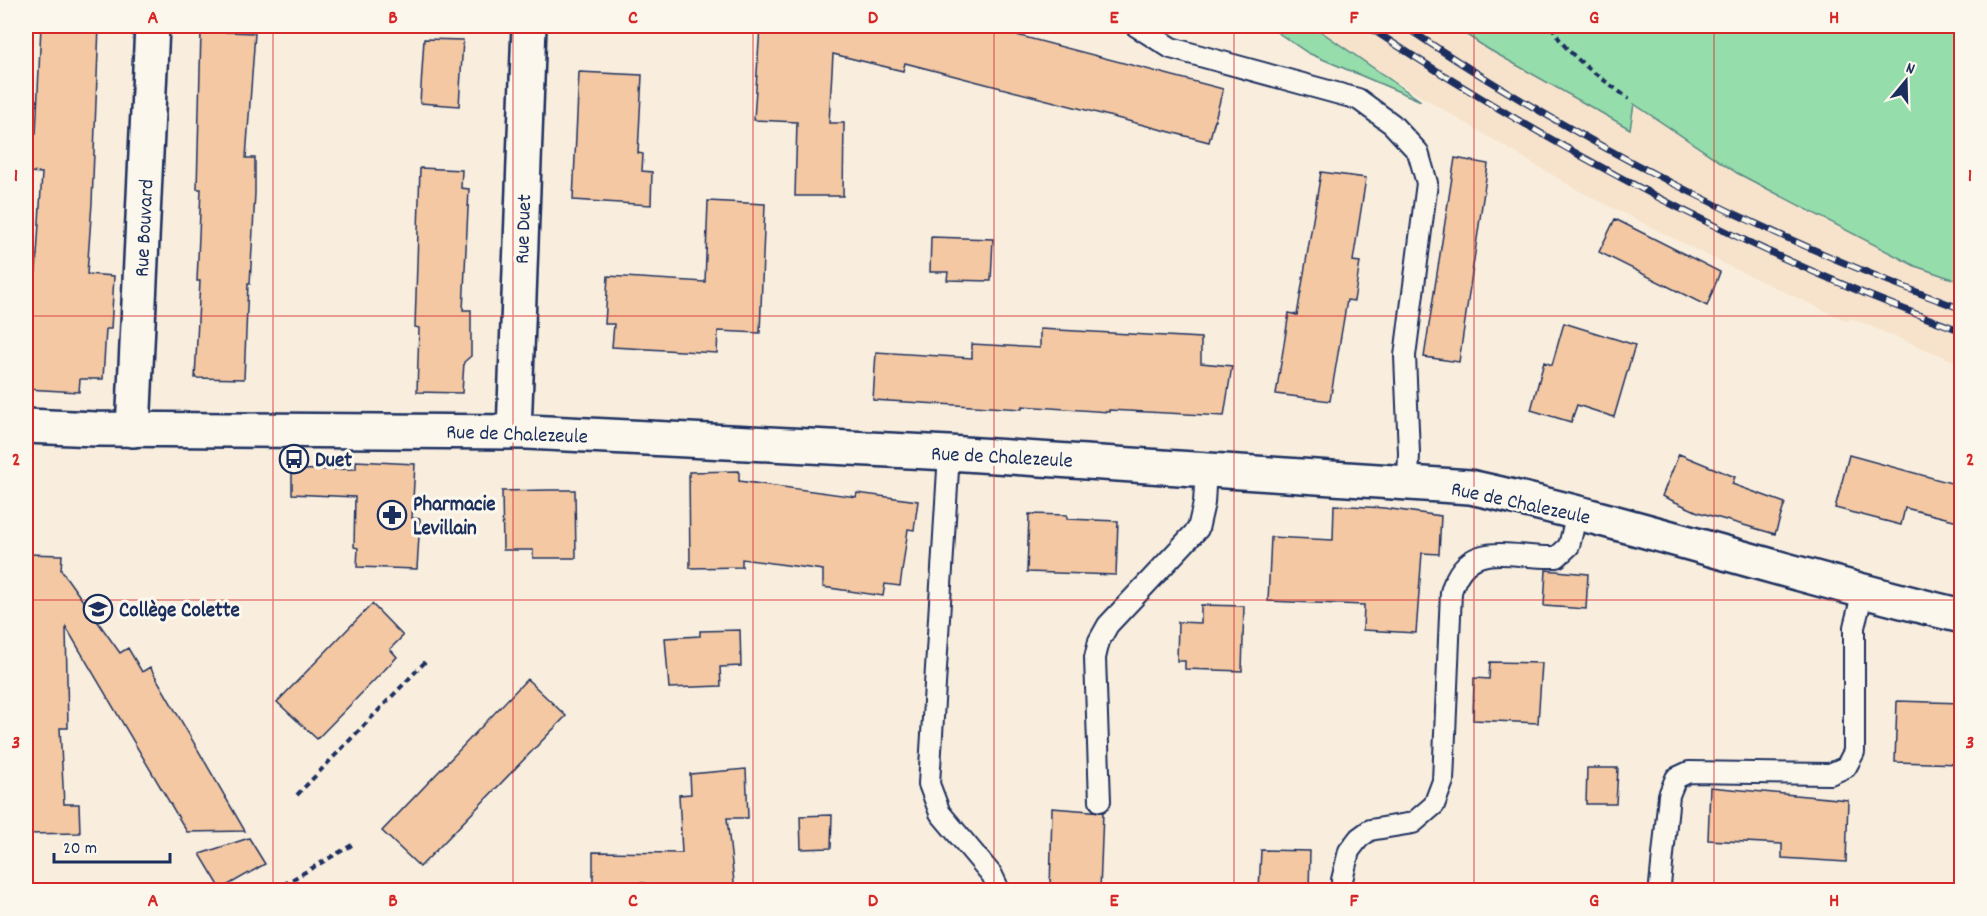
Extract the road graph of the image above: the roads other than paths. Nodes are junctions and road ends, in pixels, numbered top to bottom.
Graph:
1 (152, 26) edge
2 (529, 26) edge
3 (1136, 26) edge
4 (26, 426) edge
5 (134, 430) junction
6 (514, 432) junction
7 (950, 453) junction
8 (1206, 469) junction
9 (1408, 482) junction
10 (1577, 513) junction
11 (1863, 592) junction
12 (1962, 616) edge
13 (1100, 801) dead end
14 (999, 891) edge
15 (1342, 891) edge
16 (1662, 891) edge

1 - 5 street, Rue Bouvard
2 - 6 street, Rue Duet
3 - 9 lane
4 - 5 street, Rue de Chalezeule
5 - 6 street, Rue de Chalezeule
6 - 7 street, Rue de Chalezeule
7 - 8 street, Rue de Chalezeule
7 - 14 lane
8 - 9 street, Rue de Chalezeule
8 - 13 lane
9 - 10 street, Rue de Chalezeule
10 - 11 street, Rue de Chalezeule
10 - 15 lane
11 - 12 street, Rue de Chalezeule
11 - 16 lane

